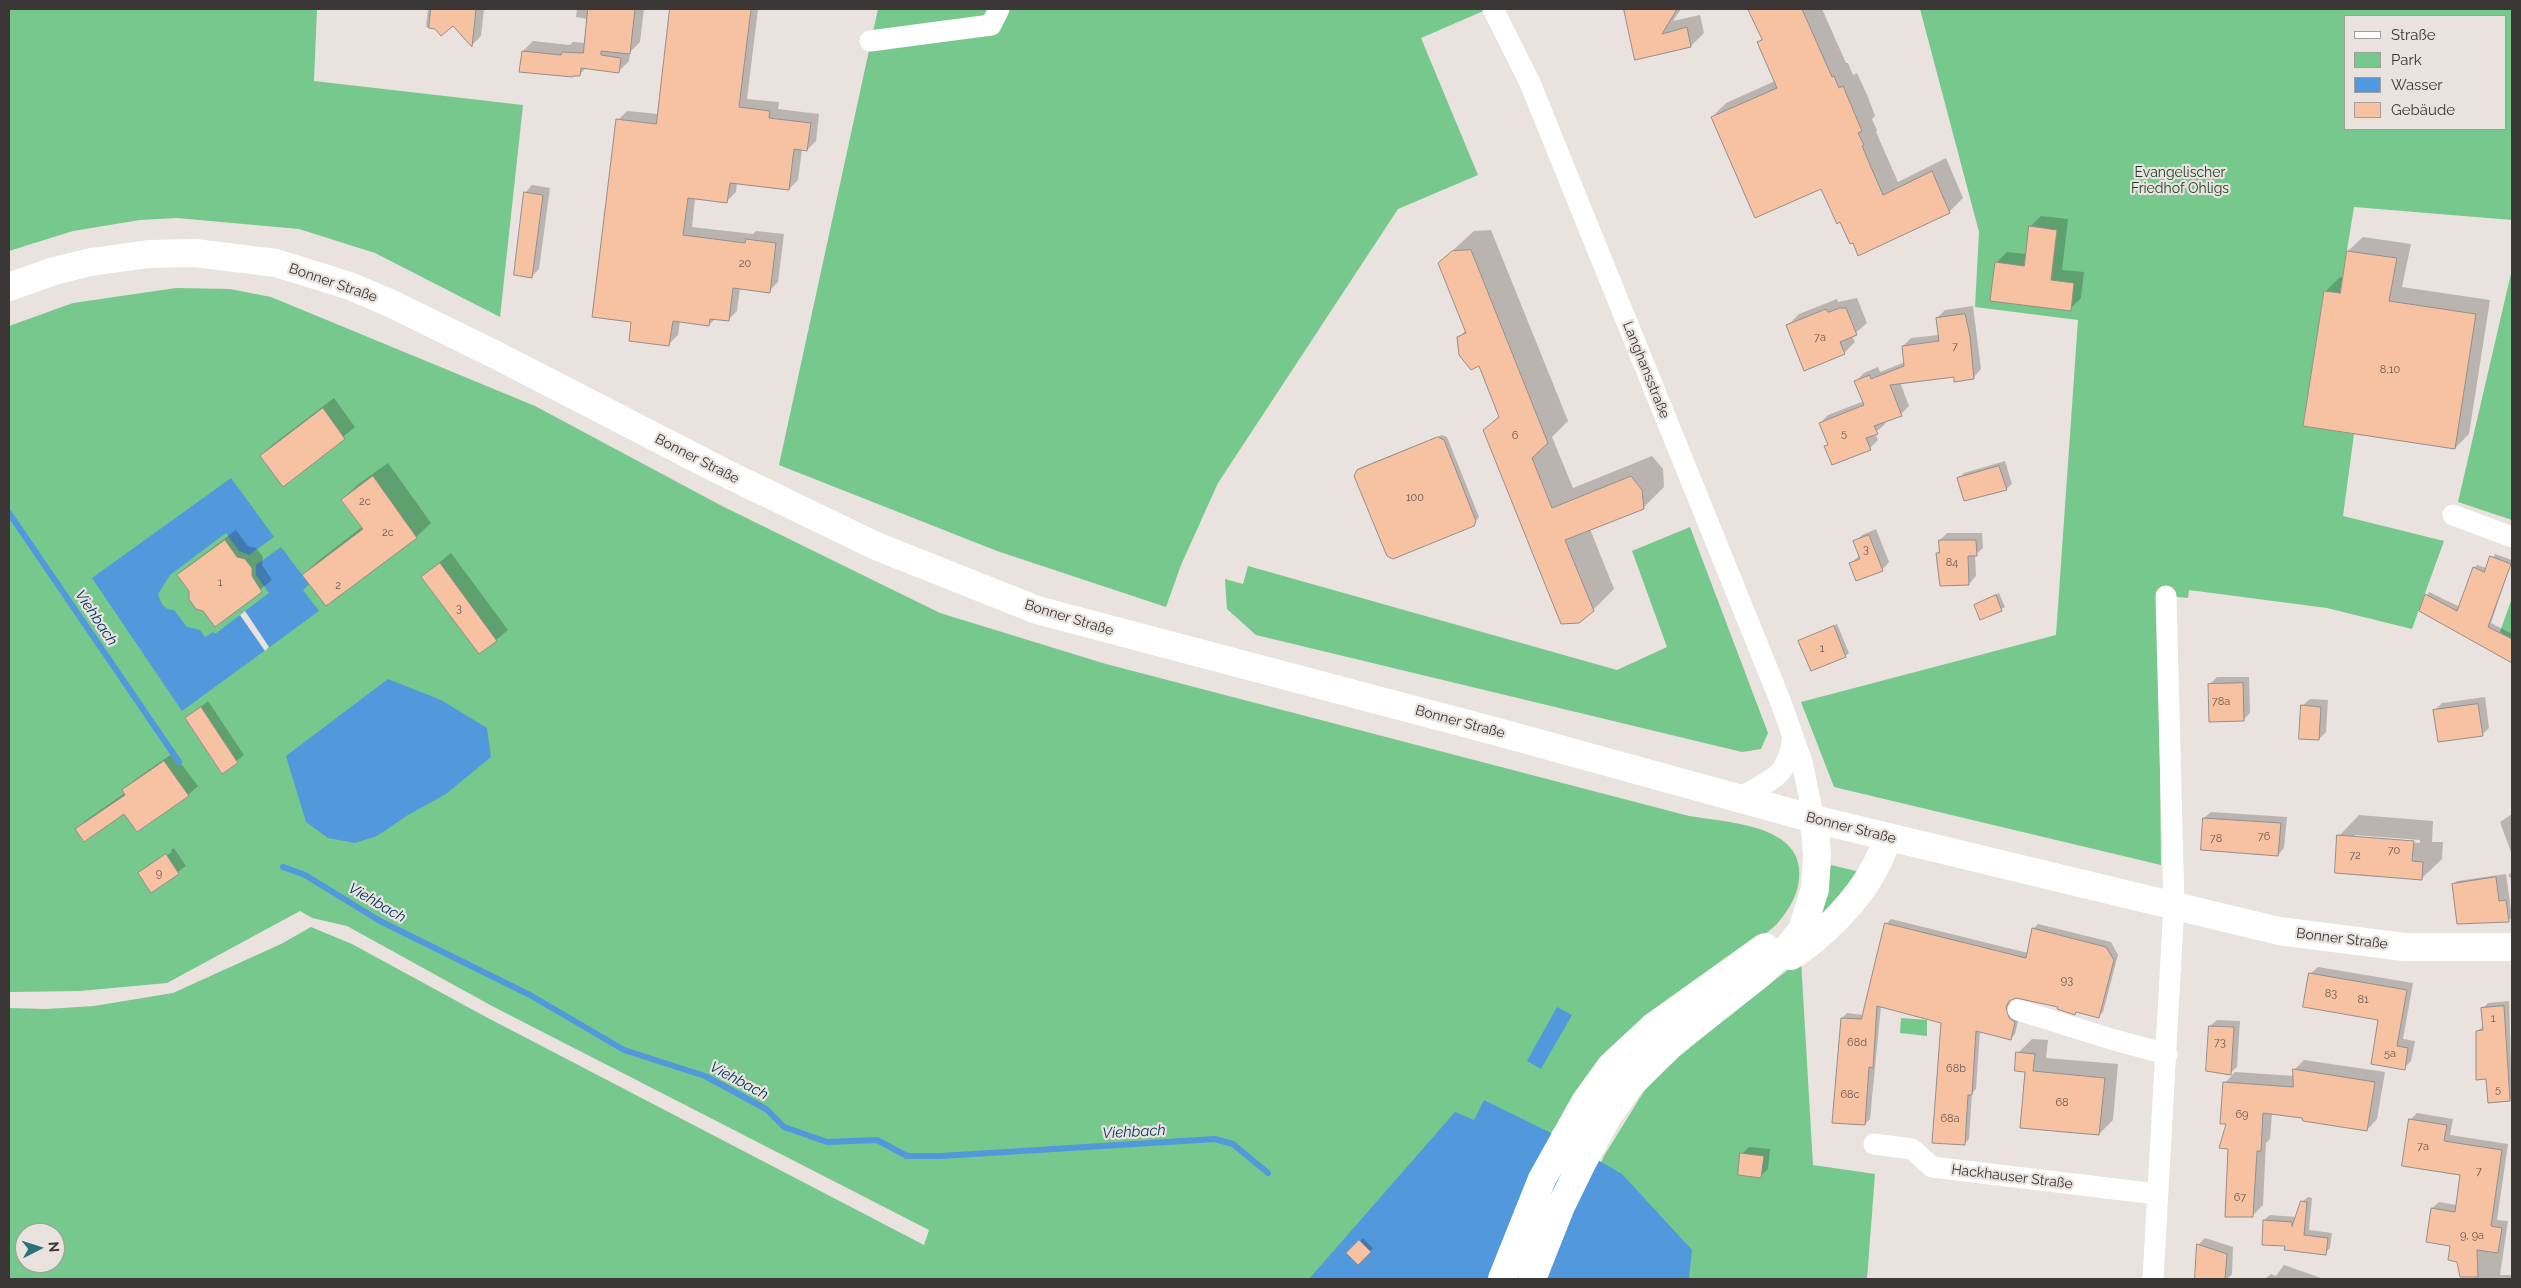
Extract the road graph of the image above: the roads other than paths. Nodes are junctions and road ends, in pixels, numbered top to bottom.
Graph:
1 (1000, 9) edge
2 (1493, 9) edge
3 (870, 41) dead end
4 (9, 287) edge
5 (2453, 516) dead end
6 (2512, 536) edge
7 (2166, 596) dead end
8 (1793, 733) junction
9 (1739, 798) junction
10 (1814, 819) junction
11 (1888, 837) junction
12 (2174, 905) junction
13 (1811, 906) junction
14 (2512, 947) edge
15 (1760, 974) junction
16 (2018, 1010) dead end
17 (2167, 1054) junction
18 (1874, 1144) dead end
19 (2157, 1194) junction
20 (1502, 1279) edge
21 (1532, 1279) edge
22 (2153, 1279) edge

1 - 3 street
2 - 8 street, Langhansstraße
4 - 9 main road, Bonner Straße
5 - 6 street
7 - 12 street
8 - 9 street
8 - 10 street, Langhansstraße
9 - 10 main road, Bonner Straße
10 - 11 main road, Bonner Straße
10 - 13 main road
11 - 12 main road, Bonner Straße
11 - 15 main road
12 - 14 main road, Bonner Straße
12 - 17 street
13 - 15 main road
13 - 20 main road
15 - 21 main road
16 - 17 street
17 - 19 street
18 - 19 street, Hackhauser Straße
19 - 22 street

